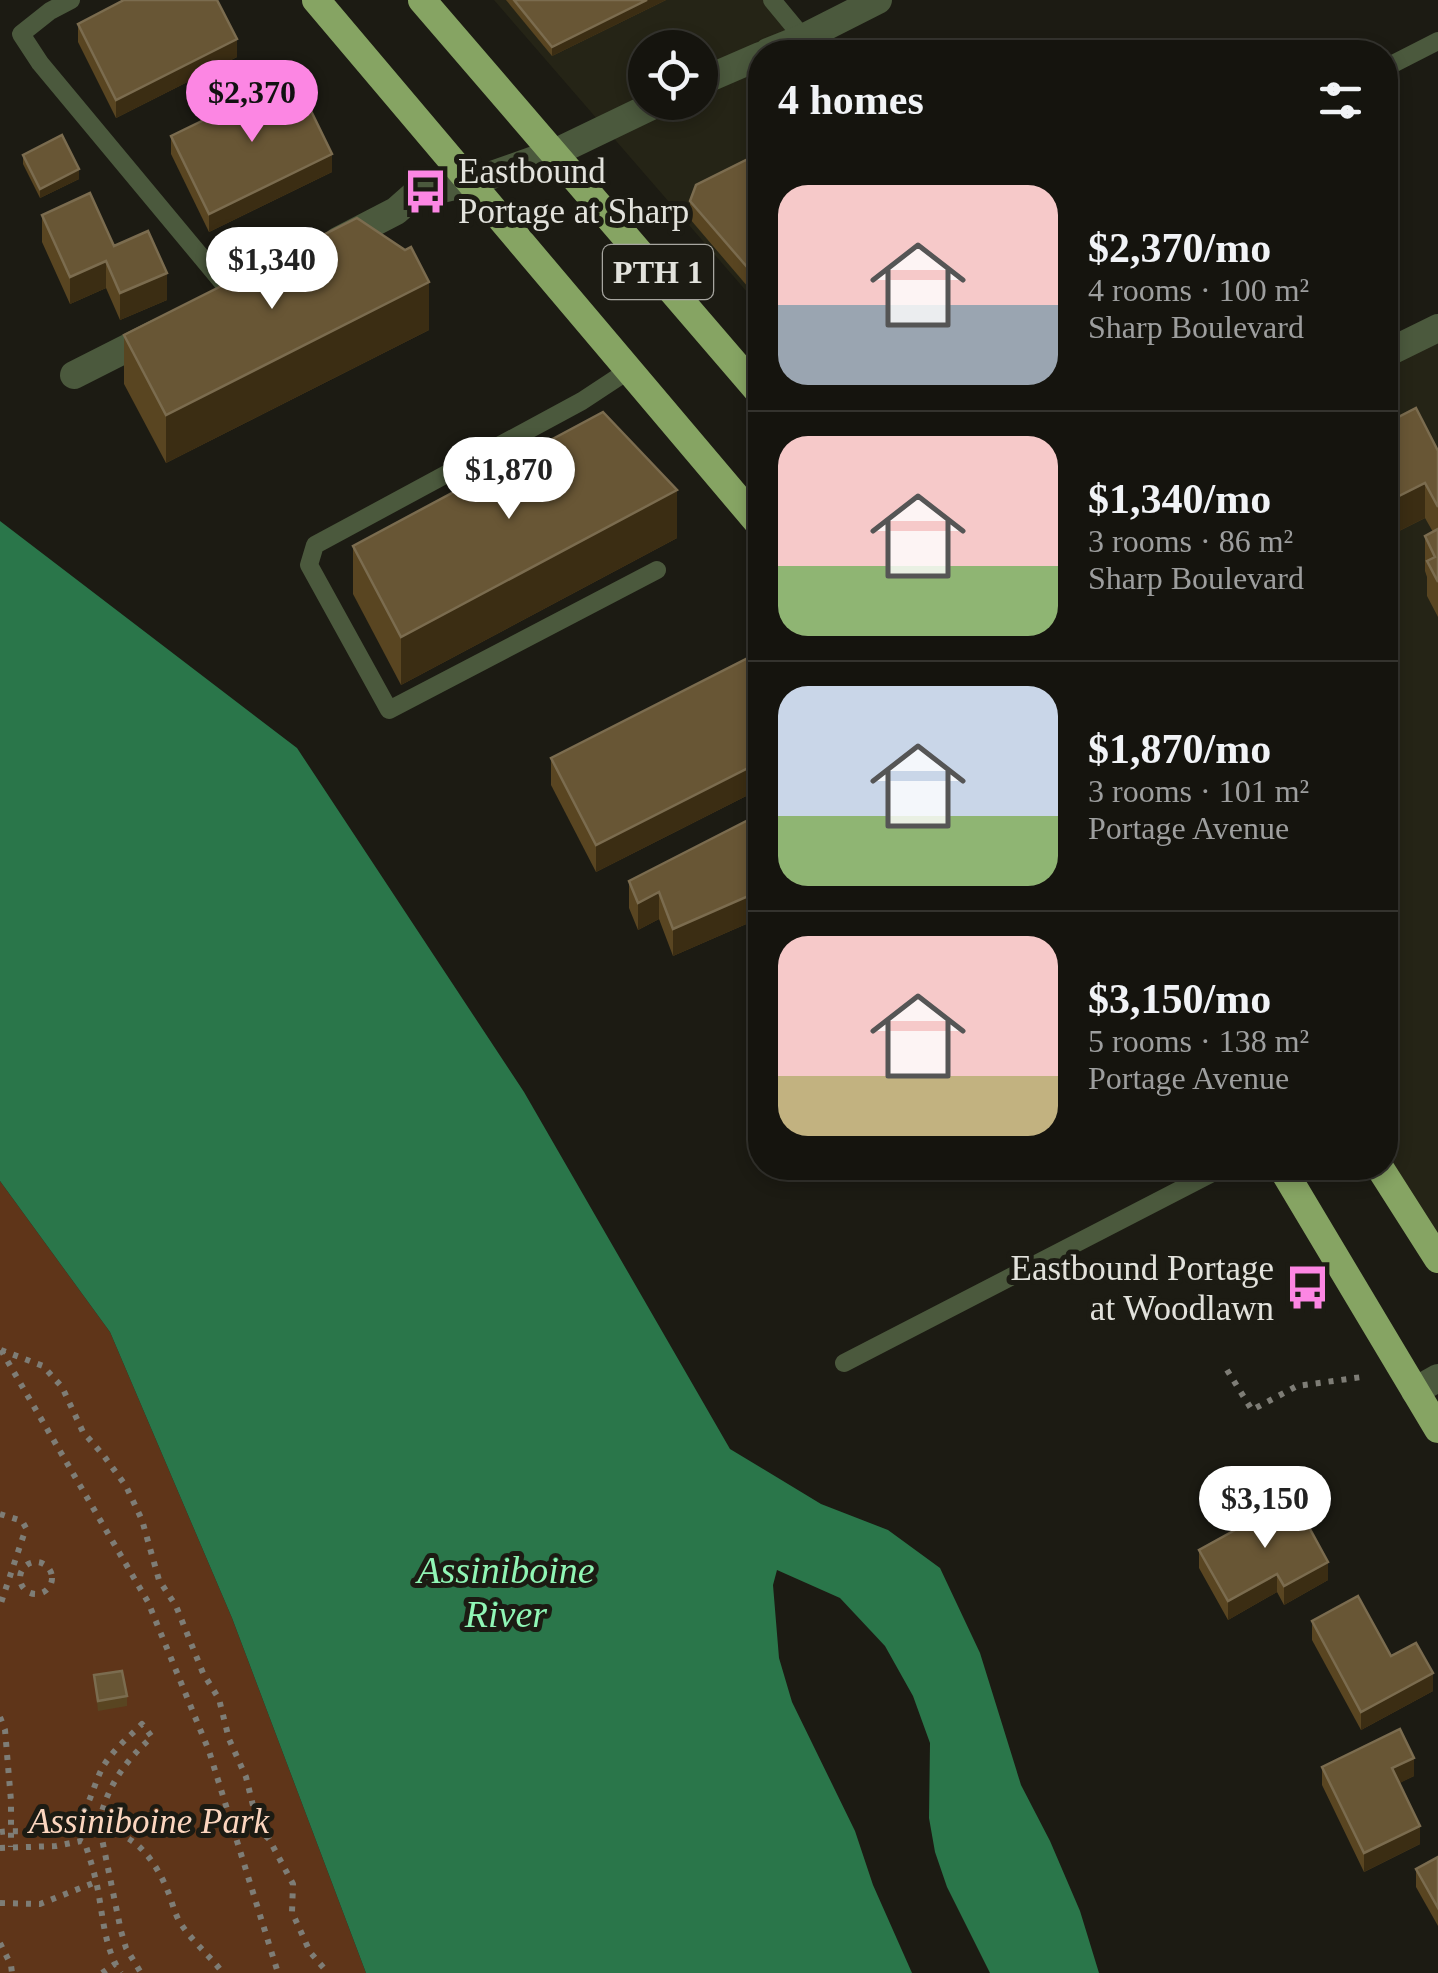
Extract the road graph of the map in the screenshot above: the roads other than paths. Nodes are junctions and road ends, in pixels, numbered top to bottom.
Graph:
1 (71, 0) edge
2 (316, 0) edge
3 (422, 0) edge
4 (772, 0) edge
5 (878, 0) edge
6 (805, 40) edge
7 (817, 40) edge
8 (1438, 41) edge
9 (748, 61) edge
10 (1398, 61) edge
11 (718, 74) edge
12 (628, 117) edge
13 (554, 153) junction
14 (472, 182) junction
15 (315, 253) edge
16 (233, 295) edge
17 (180, 322) edge
18 (1438, 328) edge
19 (1398, 348) edge
20 (630, 370) junction
21 (74, 375) dead end
22 (748, 379) edge
23 (748, 511) edge
24 (657, 570) dead end
25 (1199, 1180) edge
26 (1290, 1180) edge
27 (1388, 1180) edge
28 (1438, 1259) edge
29 (844, 1363) dead end
30 (1426, 1384) edge
31 (1438, 1429) edge

1 - 16 lane
2 - 14 highway, PTH 1
3 - 13 highway, PTH 1
4 - 6 lane
5 - 7 street
8 - 10 lane
9 - 11 street
12 - 13 street
13 - 14 street
13 - 22 highway, PTH 1
14 - 15 street
14 - 20 highway, PTH 1
17 - 21 street
18 - 19 street
20 - 23 highway, PTH 1
20 - 24 lane
25 - 29 lane
26 - 30 highway
27 - 28 highway
30 - 31 highway

